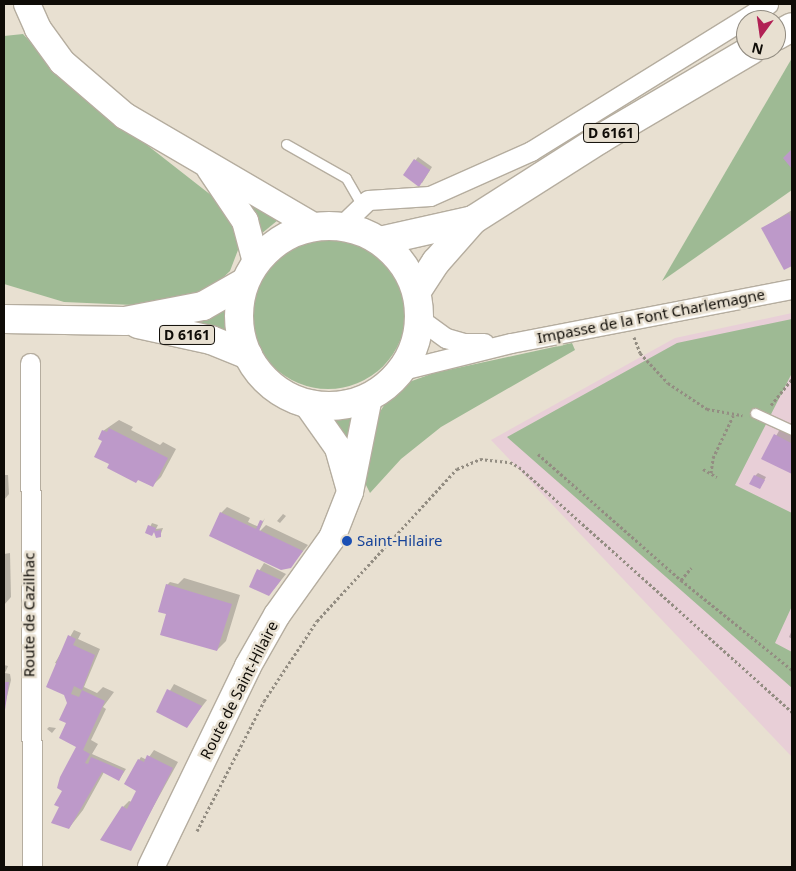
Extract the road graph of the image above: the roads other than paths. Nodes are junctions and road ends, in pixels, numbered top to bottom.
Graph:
1 (27, 4) edge
2 (768, 4) edge
3 (736, 59) edge
4 (286, 144) dead end
5 (208, 166) junction
6 (362, 206) junction
7 (473, 220) junction
8 (314, 226) junction
9 (341, 226) junction
10 (380, 240) junction
11 (250, 272) junction
12 (792, 289) edge
13 (417, 291) junction
14 (4, 319) edge
15 (421, 320) junction
16 (125, 321) junction
17 (511, 343) junction
18 (248, 355) junction
19 (30, 363) dead end
20 (402, 370) junction
21 (369, 397) junction
22 (307, 404) junction
23 (755, 413) road end
24 (792, 430) edge
25 (350, 492) junction
26 (32, 867) edge
27 (151, 867) edge

1 - 5 main road
2 - 6 street
3 - 7 main road, D 6161
4 - 6 lane
5 - 8 main road
5 - 11 main road
6 - 9 street
7 - 10 main road, D 6161
7 - 13 main road, D 6161
8 - 9 main road
8 - 11 main road
9 - 10 main road
10 - 13 main road
11 - 16 main road, D 6161
11 - 18 main road
12 - 17 street, Impasse de la Font Charlemagne
13 - 15 main road
14 - 16 main road, D 6161
15 - 17 street
15 - 20 main road
16 - 18 main road, D 6161
17 - 20 street
18 - 22 main road
19 - 26 street, Route de Cazilhac
20 - 21 main road
21 - 22 main road
21 - 25 main road, Route de Saint-Hilaire
22 - 25 main road
23 - 24 lane
25 - 27 main road, Route de Saint-Hilaire

